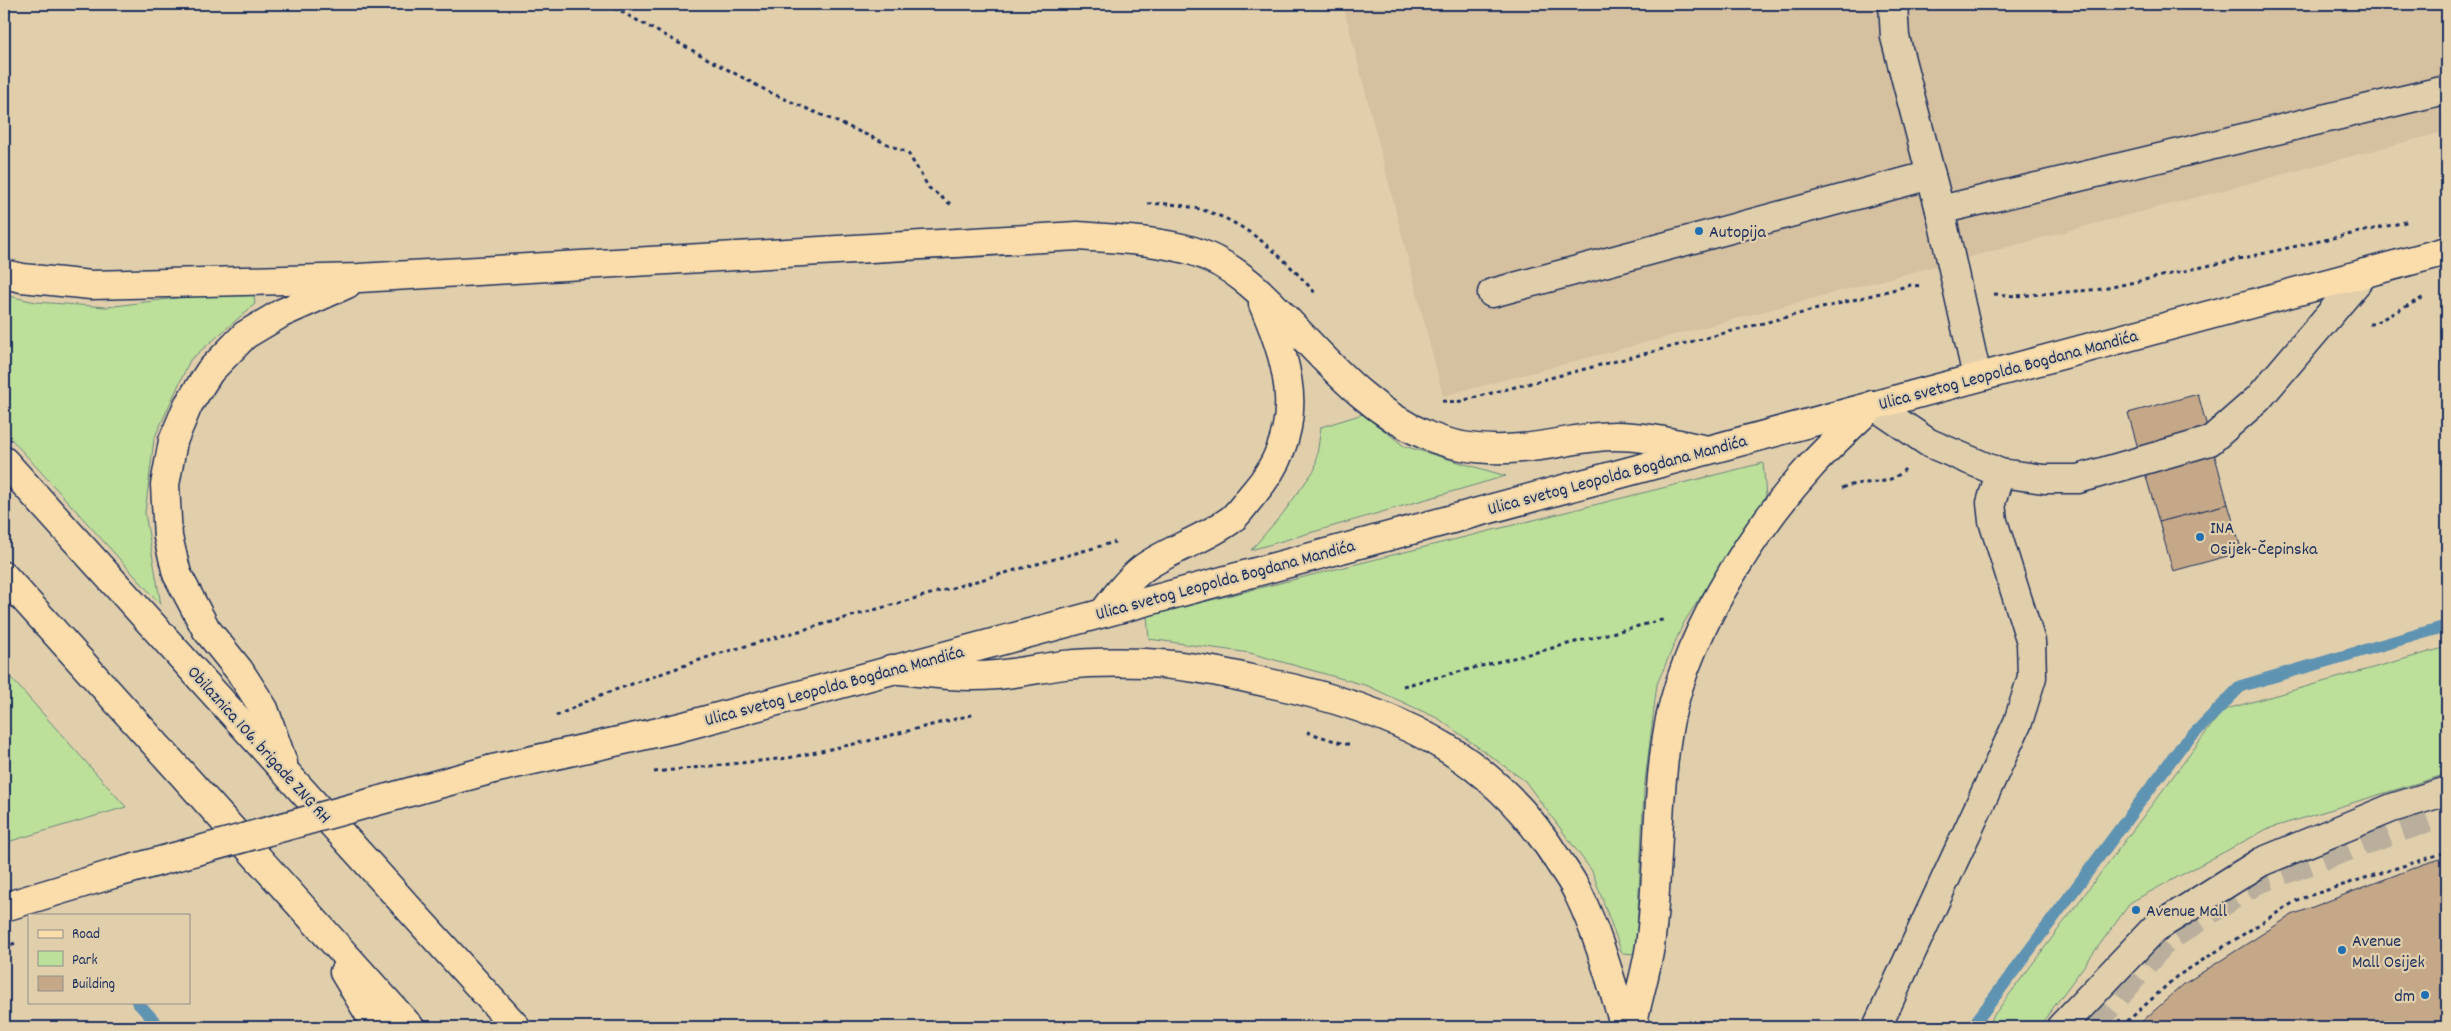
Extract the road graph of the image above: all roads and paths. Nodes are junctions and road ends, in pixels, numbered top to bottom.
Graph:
1 (607, 4) edge
2 (1893, 4) edge
3 (2441, 91) dead end
4 (1931, 175) junction
5 (1142, 204) dead end
6 (960, 207) dead end
7 (1940, 210) junction
8 (2419, 219) dead end
9 (2447, 251) edge
10 (2365, 273) junction
11 (4, 274) edge
12 (359, 278) junction
13 (1256, 287) junction
14 (2103, 289) dead end
15 (1492, 293) dead end
16 (2429, 294) dead end
17 (1317, 296) dead end
18 (2326, 320) junction
19 (1977, 377) junction
20 (1873, 405) junction
21 (1708, 450) junction
22 (4, 462) edge
23 (2000, 473) junction
24 (4, 576) edge
25 (1104, 612) junction
26 (891, 669) junction
27 (287, 773) junction
28 (2447, 791) edge
29 (2447, 852) edge
30 (4, 907) edge
31 (324, 932) junction
32 (377, 1027) edge
33 (410, 1027) edge
34 (516, 1027) edge
35 (1625, 1027) edge
36 (1632, 1027) edge
37 (1877, 1027) edge
38 (2061, 1027) edge
39 (2121, 1027) edge

1 - 6 path
2 - 4 lane
3 - 7 lane
4 - 7 lane
4 - 15 lane
5 - 17 path
7 - 19 lane
8 - 14 path
9 - 10 main road, Ulica svetog Leopolda Bogdana Mandića
10 - 18 lane
10 - 19 main road, Ulica svetog Leopolda Bogdana Mandića
11 - 12 main road
12 - 13 main road
12 - 27 main road
13 - 21 main road
13 - 25 main road
16 - 18 path
18 - 23 lane
19 - 20 main road, Ulica svetog Leopolda Bogdana Mandića
20 - 21 main road, Ulica svetog Leopolda Bogdana Mandića
20 - 23 lane
20 - 36 main road
21 - 25 main road, Ulica svetog Leopolda Bogdana Mandića
22 - 27 main road, Obilaznica 106. brigade ZNG RH
23 - 37 lane
24 - 31 main road
25 - 26 main road, Ulica svetog Leopolda Bogdana Mandića
26 - 30 main road, Ulica svetog Leopolda Bogdana Mandića, bridge
26 - 35 main road
27 - 34 main road, Obilaznica 106. brigade ZNG RH
28 - 38 lane
29 - 39 path
31 - 32 main road
31 - 33 main road

